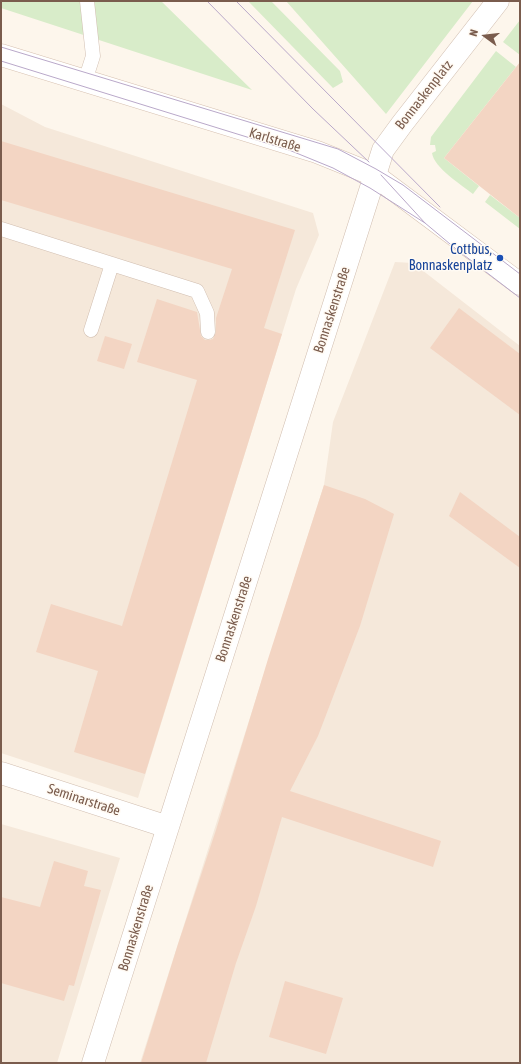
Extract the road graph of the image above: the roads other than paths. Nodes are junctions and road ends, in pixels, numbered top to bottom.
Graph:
1 (87, 1) edge
2 (498, 1) edge
3 (1, 55) edge
4 (85, 81) junction
5 (374, 175) junction
6 (1, 229) edge
7 (112, 264) junction
8 (520, 284) edge
9 (91, 330) dead end
10 (208, 332) dead end
11 (1, 773) edge
12 (168, 827) junction
13 (93, 1063) edge

1 - 4 lane
2 - 5 street, Bonnaskenplatz
3 - 4 street, Karlstraße
4 - 5 street, Karlstraße
5 - 8 street, Karlstraße
5 - 12 street, Bonnaskenstraße
6 - 7 lane
7 - 9 lane
7 - 10 lane
11 - 12 street, Seminarstraße
12 - 13 street, Bonnaskenstraße

